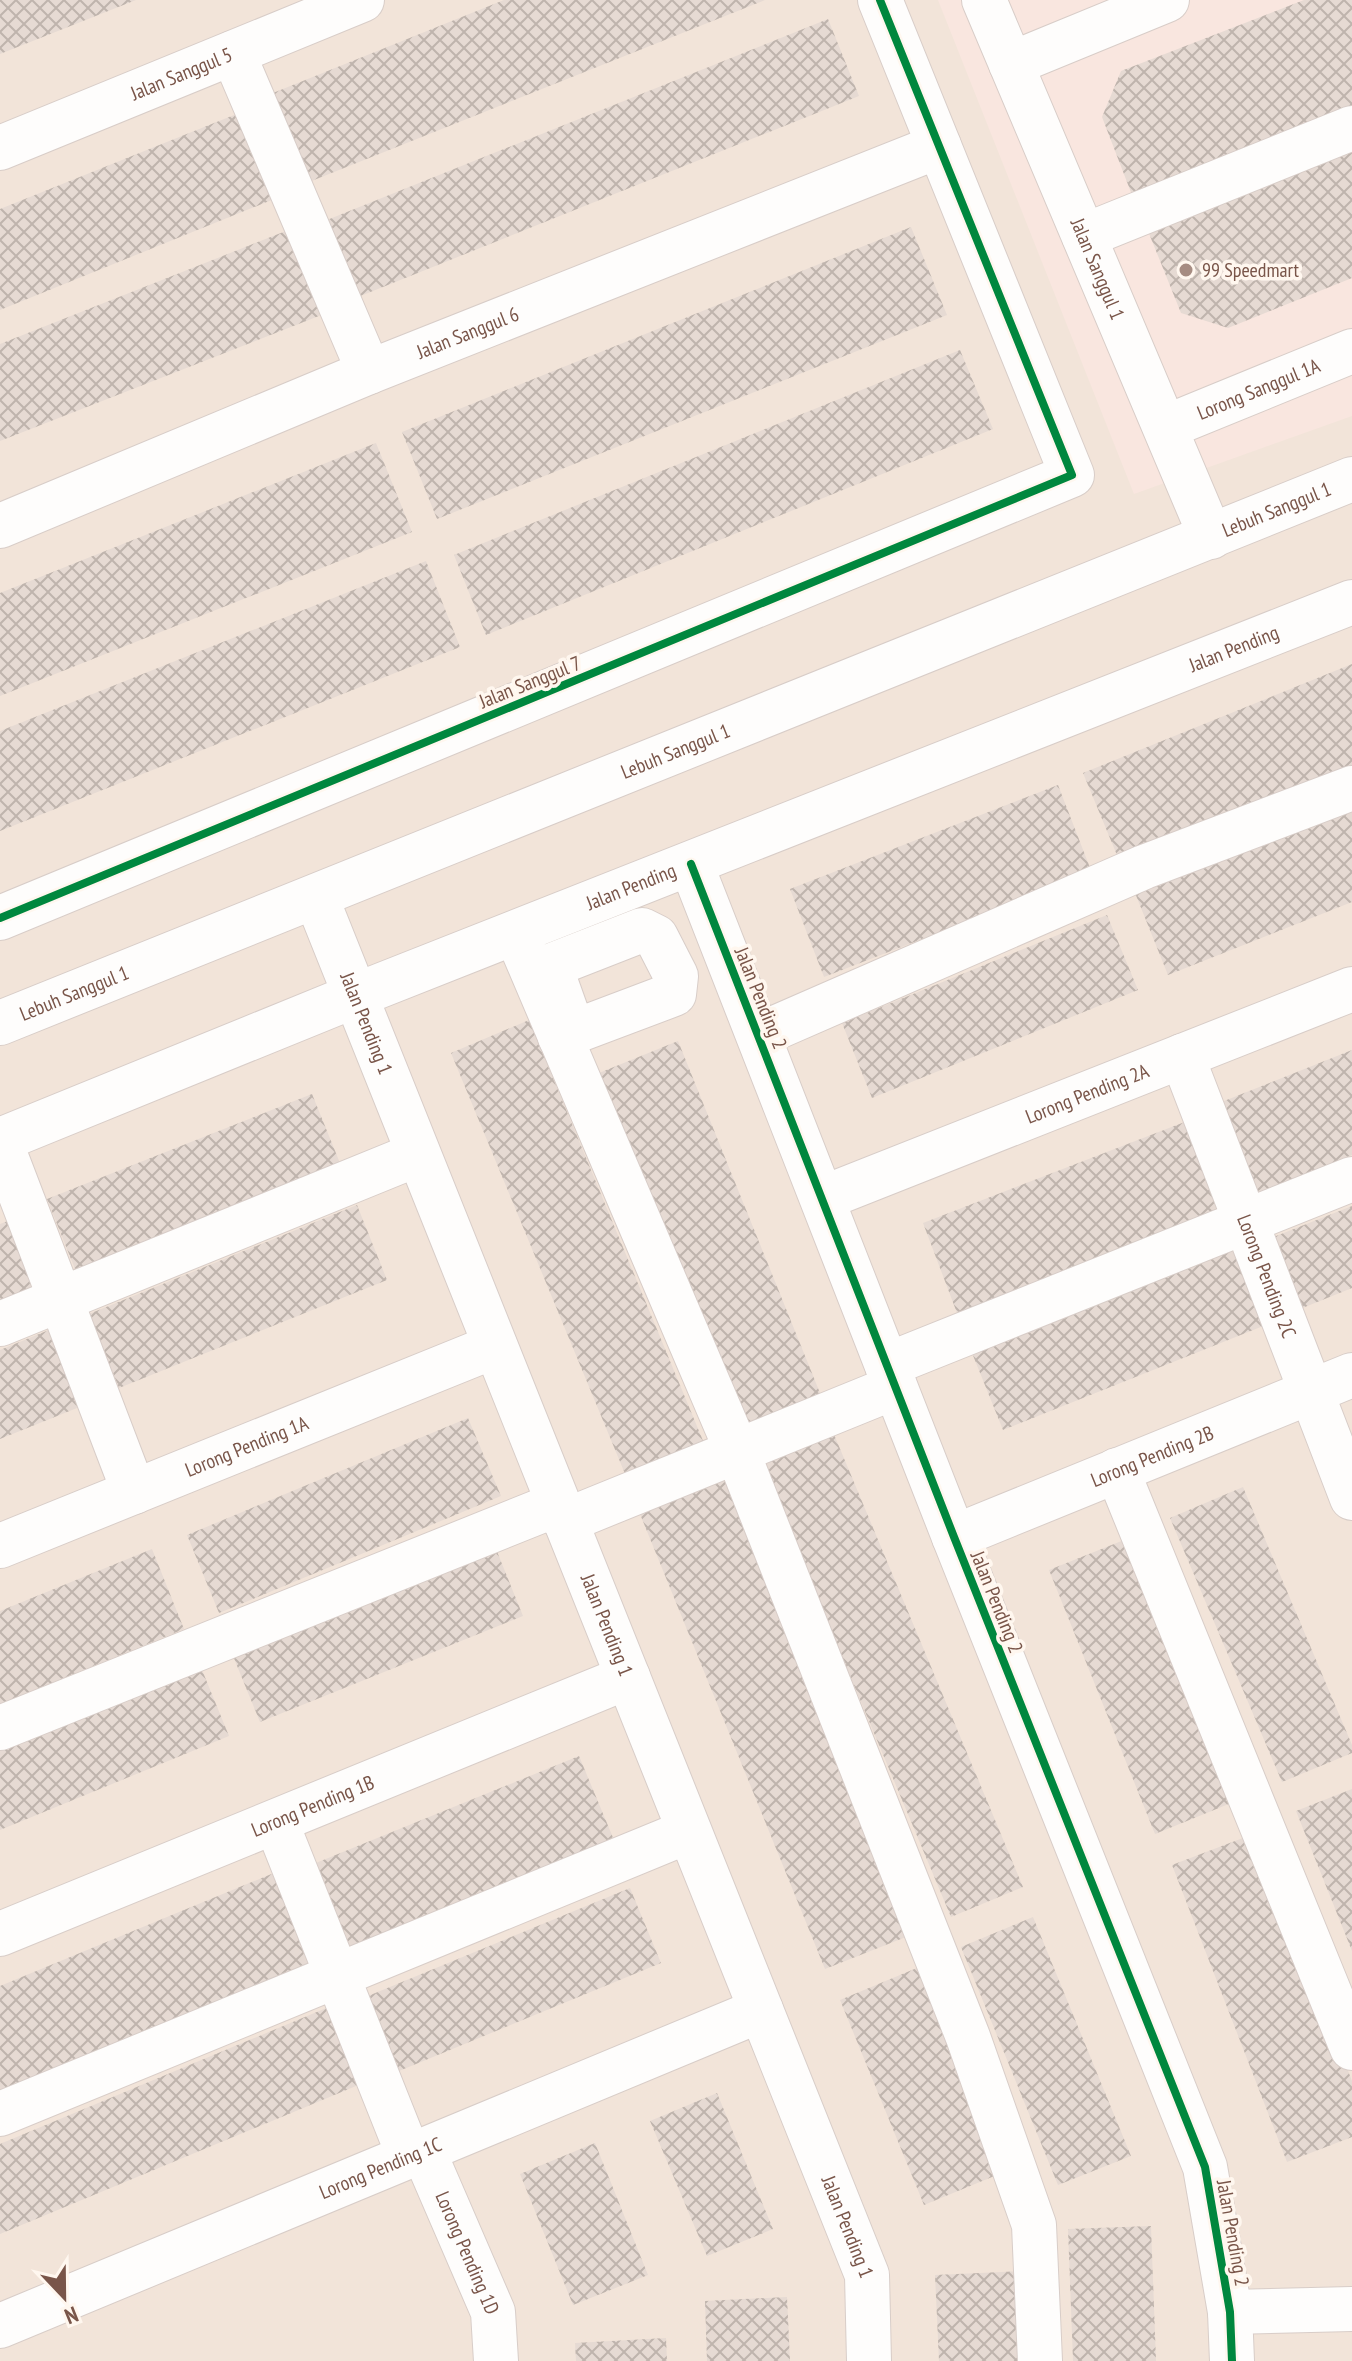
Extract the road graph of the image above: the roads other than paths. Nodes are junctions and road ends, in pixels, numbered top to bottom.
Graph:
1 (362, 0) edge
2 (880, 0) edge
3 (984, 0) edge
4 (1167, 0) edge
5 (233, 53) junction
6 (1011, 64) junction
7 (1352, 128) edge
8 (939, 146) junction
9 (0, 148) edge
10 (1084, 236) junction
11 (1352, 351) edge
12 (369, 372) junction
13 (1166, 427) junction
14 (1352, 479) edge
15 (0, 526) edge
16 (1211, 537) junction
17 (1352, 602) edge
18 (1352, 788) edge
19 (691, 864) junction
20 (316, 897) junction
21 (0, 918) edge
22 (516, 933) junction
23 (1352, 989) edge
24 (354, 996) junction
25 (0, 1023) edge
26 (759, 1035) junction
27 (1182, 1056) junction
28 (0, 1141) edge
29 (418, 1154) junction
30 (1352, 1179) edge
31 (823, 1198) junction
32 (1246, 1222) junction
33 (59, 1300) junction
34 (0, 1324) edge
35 (495, 1346) junction
36 (1352, 1375) edge
37 (891, 1376) junction
38 (1310, 1392) junction
39 (737, 1451) junction
40 (1117, 1470) junction
41 (134, 1492) junction
42 (1352, 1498) edge
43 (562, 1512) junction
44 (954, 1537) junction
45 (0, 1546) edge
46 (628, 1677) junction
47 (0, 1728) edge
48 (276, 1822) junction
49 (689, 1831) junction
50 (0, 1934) edge
51 (336, 1975) junction
52 (761, 2010) junction
53 (1352, 2048) edge
54 (0, 2114) edge
55 (416, 2153) junction
56 (1352, 2309) edge
57 (1230, 2312) junction
58 (0, 2326) edge
59 (496, 2361) edge
60 (869, 2361) edge
61 (1040, 2361) edge
62 (1232, 2361) edge

1 - 5 street, Jalan Sanggul 5
2 - 8 street
3 - 6 street, Jalan Sanggul 1
4 - 6 street
5 - 9 street, Jalan Sanggul 5
5 - 12 street
6 - 10 street, Jalan Sanggul 1
7 - 10 street
8 - 12 street, Jalan Sanggul 6
8 - 21 street, Jalan Sanggul 7
10 - 13 street, Jalan Sanggul 1
11 - 13 street, Lorong Sanggul 1A
12 - 15 street, Jalan Sanggul 6
13 - 16 street, Jalan Sanggul 1
14 - 16 street, Lebuh Sanggul 1
16 - 20 street, Lebuh Sanggul 1
17 - 19 street, Jalan Pending
18 - 26 street
19 - 22 street, Jalan Pending
19 - 26 street, Jalan Pending 2
20 - 24 street, Jalan Pending 1
20 - 25 street, Lebuh Sanggul 1
22 - 24 street, Jalan Pending
22 - 39 street
23 - 27 street, Lorong Pending 2A
24 - 28 street, Jalan Pending
24 - 29 street, Jalan Pending 1
26 - 31 street, Jalan Pending 2
27 - 31 street, Lorong Pending 2A
27 - 32 street, Lorong Pending 2C
28 - 33 street
29 - 33 street
29 - 35 street, Jalan Pending 1
30 - 32 street
31 - 37 street, Jalan Pending 2
32 - 37 street
32 - 38 street, Lorong Pending 2C
33 - 34 street
33 - 41 street
35 - 41 street, Lorong Pending 1A
35 - 43 street, Jalan Pending 1
36 - 38 street, Lorong Pending 2B
37 - 39 street
37 - 44 street, Jalan Pending 2
38 - 40 street, Lorong Pending 2B
38 - 42 street, Lorong Pending 2C
39 - 43 street
39 - 61 street
40 - 44 street, Lorong Pending 2B
40 - 53 street
41 - 45 street, Lorong Pending 1A
43 - 46 street, Jalan Pending 1
43 - 47 street
44 - 57 street, Jalan Pending 2
46 - 48 street, Lorong Pending 1B
46 - 49 street, Jalan Pending 1
48 - 50 street, Lorong Pending 1B
48 - 51 street, Lorong Pending 1D
49 - 51 street
49 - 52 street, Jalan Pending 1
51 - 54 street
51 - 55 street, Lorong Pending 1D
52 - 55 street, Lorong Pending 1C
52 - 60 street, Jalan Pending 1
55 - 58 street, Lorong Pending 1C
55 - 59 street, Lorong Pending 1D
56 - 57 street
57 - 62 street, Jalan Pending 2

